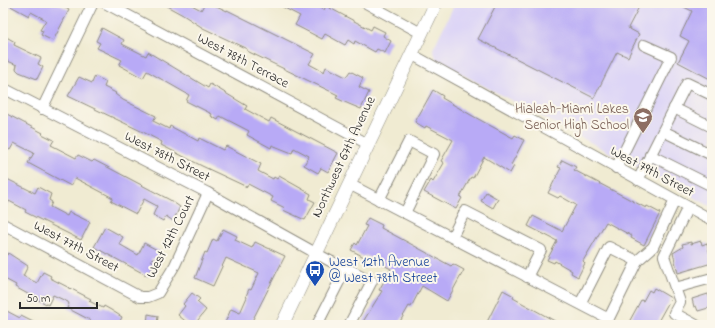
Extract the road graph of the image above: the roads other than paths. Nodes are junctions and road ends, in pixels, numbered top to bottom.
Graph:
1 (93, 3) edge
2 (105, 3) edge
3 (366, 3) edge
4 (436, 3) edge
5 (422, 33) junction
6 (644, 45) dead end
7 (411, 54) junction
8 (3, 88) edge
9 (712, 95) edge
10 (674, 108) junction
11 (42, 109) junction
12 (712, 127) edge
13 (663, 131) junction
14 (368, 144) junction
15 (650, 155) junction
16 (712, 155) edge
17 (616, 168) junction
18 (638, 180) junction
19 (349, 184) junction
20 (712, 186) edge
21 (208, 194) junction
22 (379, 200) junction
23 (675, 200) junction
24 (688, 207) junction
25 (405, 213) junction
26 (712, 220) edge
27 (3, 224) edge
28 (452, 237) junction
29 (316, 253) junction
30 (637, 261) junction
31 (346, 268) junction
32 (528, 277) junction
33 (712, 278) edge
34 (675, 288) junction
35 (158, 293) joint
36 (580, 304) junction
37 (282, 325) edge
38 (317, 325) edge
39 (349, 325) edge
40 (696, 325) edge

1 - 11 street
2 - 14 street, West 78th Terrace
3 - 5 street
4 - 5 main road, Northwest 67th Avenue
5 - 7 main road, Northwest 67th Avenue
6 - 17 street
7 - 14 main road, Northwest 67th Avenue
7 - 17 street, West 79th Street
8 - 11 street, West 78th Street
9 - 10 street
10 - 12 street
10 - 13 street
11 - 21 street, West 78th Street
13 - 15 street
13 - 16 street
14 - 19 main road, Northwest 67th Avenue
15 - 18 street
15 - 20 street
17 - 18 street, West 79th Street
18 - 23 street, West 79th Street
19 - 22 street
19 - 29 main road, Northwest 67th Avenue
21 - 29 street, West 78th Street
21 - 35 street, West 12th Court
22 - 25 street
22 - 25 street
23 - 24 street, West 79th Street
23 - 30 street
24 - 26 street, West 79th Street
24 - 34 street
25 - 28 street
27 - 35 street, West 77th Street
28 - 32 street
28 - 32 street
29 - 31 street, West 78th Street
29 - 37 main road, Northwest 67th Avenue
30 - 36 street
30 - 36 street
31 - 38 street
31 - 39 street, West 78th Street
32 - 36 street
33 - 34 street
34 - 40 street

